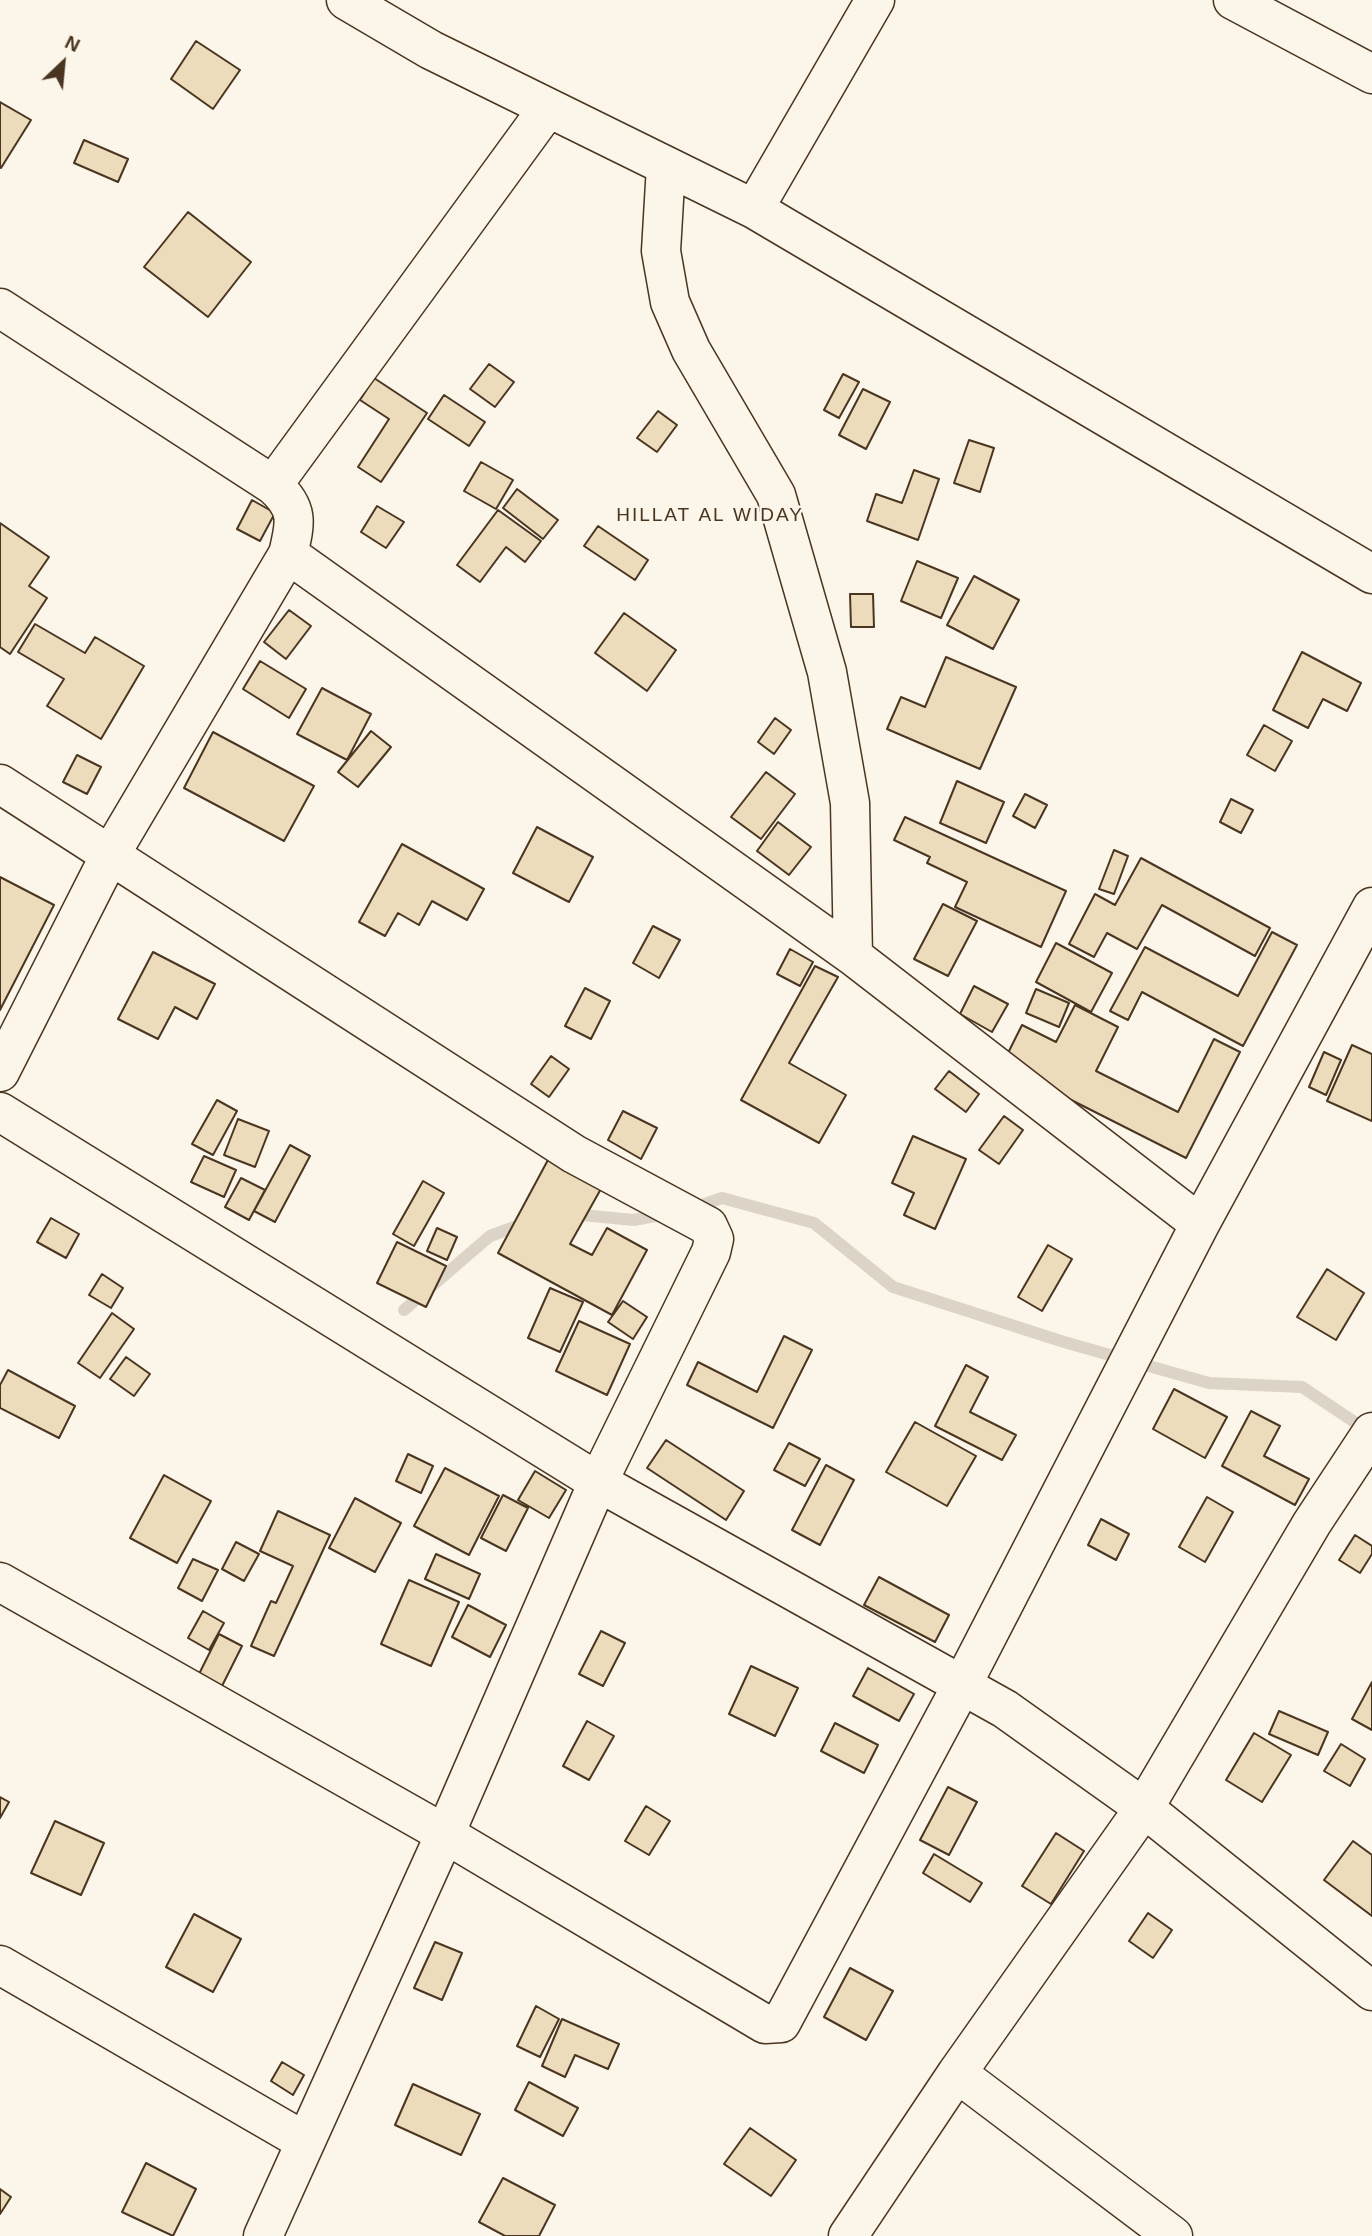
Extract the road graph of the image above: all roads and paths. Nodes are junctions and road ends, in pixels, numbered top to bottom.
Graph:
1 (345, 0) edge
2 (874, 0) edge
3 (1233, 0) edge
4 (1372, 74) edge
5 (548, 108) junction
6 (666, 166) junction
7 (754, 209) junction
8 (0, 308) edge
9 (273, 485) junction
10 (288, 554) junction
11 (1372, 574) edge
12 (0, 784) edge
13 (110, 855) junction
14 (1372, 907) edge
15 (853, 956) junction
16 (0, 1072) edge
17 (0, 1112) edge
18 (1200, 1224) junction
19 (1372, 1432) edge
20 (598, 1482) junction
21 (0, 1582) edge
22 (962, 1685) junction
23 (1144, 1808) junction
24 (445, 1834) junction
25 (0, 1965) edge
26 (1372, 1991) edge
27 (957, 2073) junction
28 (304, 2141) junction
29 (263, 2236) edge
30 (848, 2236) edge
31 (1173, 2236) edge

1 - 5 street
2 - 7 street
3 - 4 street
5 - 6 street
5 - 9 street
6 - 7 street
6 - 15 street
7 - 11 street
8 - 9 street
9 - 10 street
10 - 13 street
10 - 15 street
12 - 13 street
13 - 16 street
13 - 20 street
14 - 18 street
15 - 18 street
17 - 20 street
18 - 22 street
19 - 23 street
20 - 22 street
20 - 24 street
21 - 24 street
22 - 23 street
22 - 24 street
23 - 26 street
23 - 27 street
24 - 28 street
25 - 28 street
27 - 30 street
27 - 31 street
28 - 29 street

